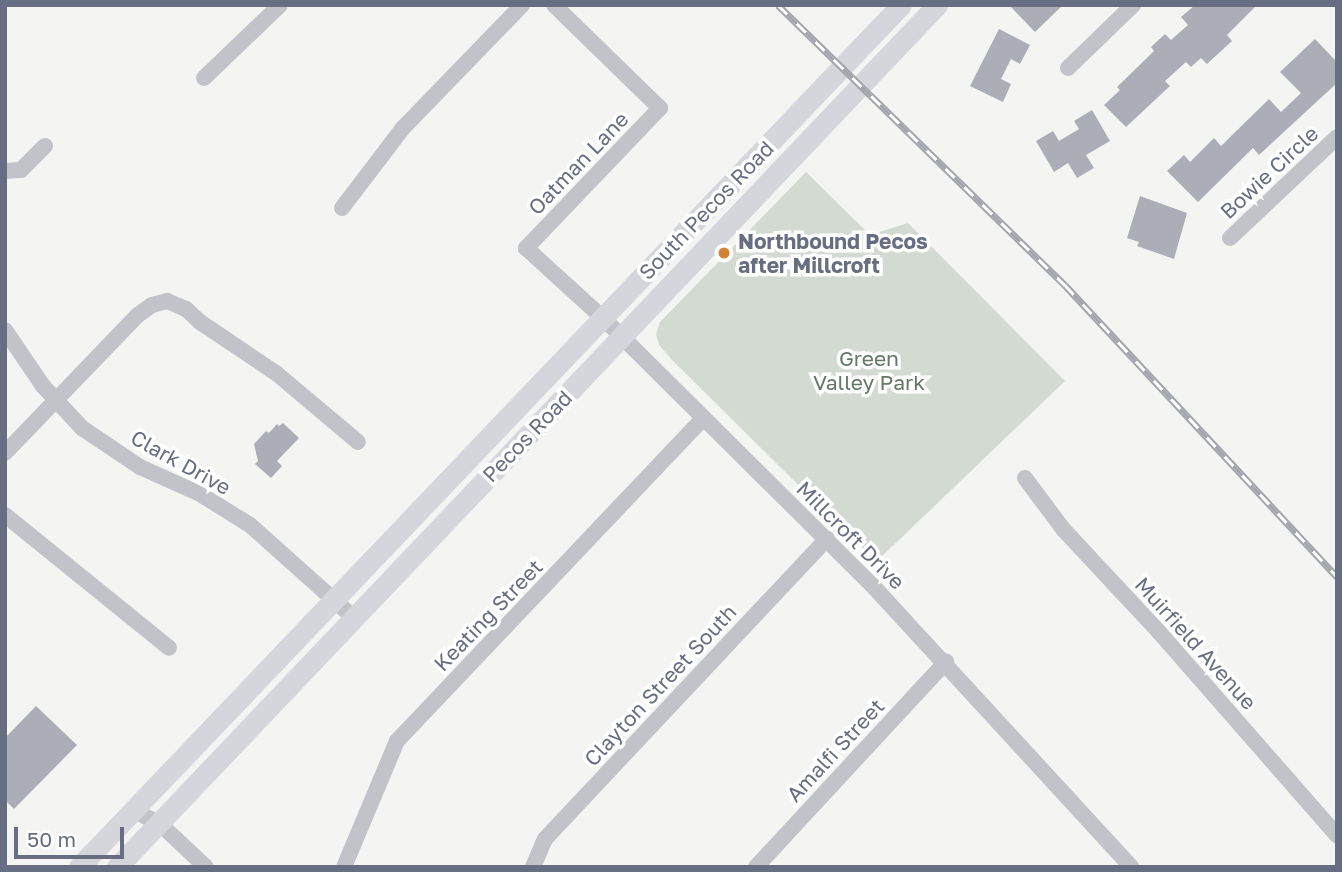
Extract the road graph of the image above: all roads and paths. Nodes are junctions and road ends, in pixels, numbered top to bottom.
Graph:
1 (280, 5) edge
2 (522, 5) edge
3 (554, 5) edge
4 (901, 5) edge
5 (937, 5) edge
6 (1133, 5) edge
7 (1068, 68) dead end
8 (204, 78) dead end
9 (1337, 137) edge
10 (45, 146) dead end
11 (5, 172) edge
12 (342, 208) dead end
13 (1230, 238) dead end
14 (526, 248) joint
15 (603, 318) junction
16 (5, 330) edge
17 (621, 337) junction
18 (57, 401) junction
19 (512, 415) joint
20 (704, 418) junction
21 (358, 442) dead end
22 (5, 453) edge
23 (1025, 478) dead end
24 (5, 515) edge
25 (827, 539) junction
26 (335, 599) junction
27 (354, 618) junction
28 (169, 648) dead end
29 (946, 662) junction
30 (132, 810) junction
31 (159, 822) junction
32 (1337, 835) edge
33 (79, 867) edge
34 (117, 867) edge
35 (206, 867) edge
36 (344, 867) edge
37 (534, 867) edge
38 (756, 867) edge
39 (1131, 867) edge

1 - 8 street
2 - 12 street
3 - 14 street, Oatman Lane
4 - 15 main road, South Pecos Road
5 - 17 main road, Pecos Road
6 - 7 street
9 - 13 street, Bowie Circle
10 - 11 street
14 - 15 street, Millcroft Drive
15 - 17 street, Millcroft Drive
15 - 19 main road, South Pecos Road
16 - 18 street, Clark Drive
17 - 20 street, Millcroft Drive
17 - 27 main road, Pecos Road
18 - 21 street
18 - 22 street
18 - 26 street, Clark Drive
19 - 26 main road, Pecos Road
20 - 25 street, Millcroft Drive
20 - 36 street, Keating Street
23 - 32 street, Muirfield Avenue
24 - 28 street
25 - 29 street, Millcroft Drive
25 - 37 street, Clayton Street South
26 - 27 street, Clark Drive
26 - 30 main road, Pecos Road
27 - 31 main road, Pecos Road
29 - 38 street, Amalfi Street
29 - 39 street, Millcroft Drive
30 - 31 street
30 - 33 main road, Pecos Road
31 - 34 main road, Pecos Road
31 - 35 street

